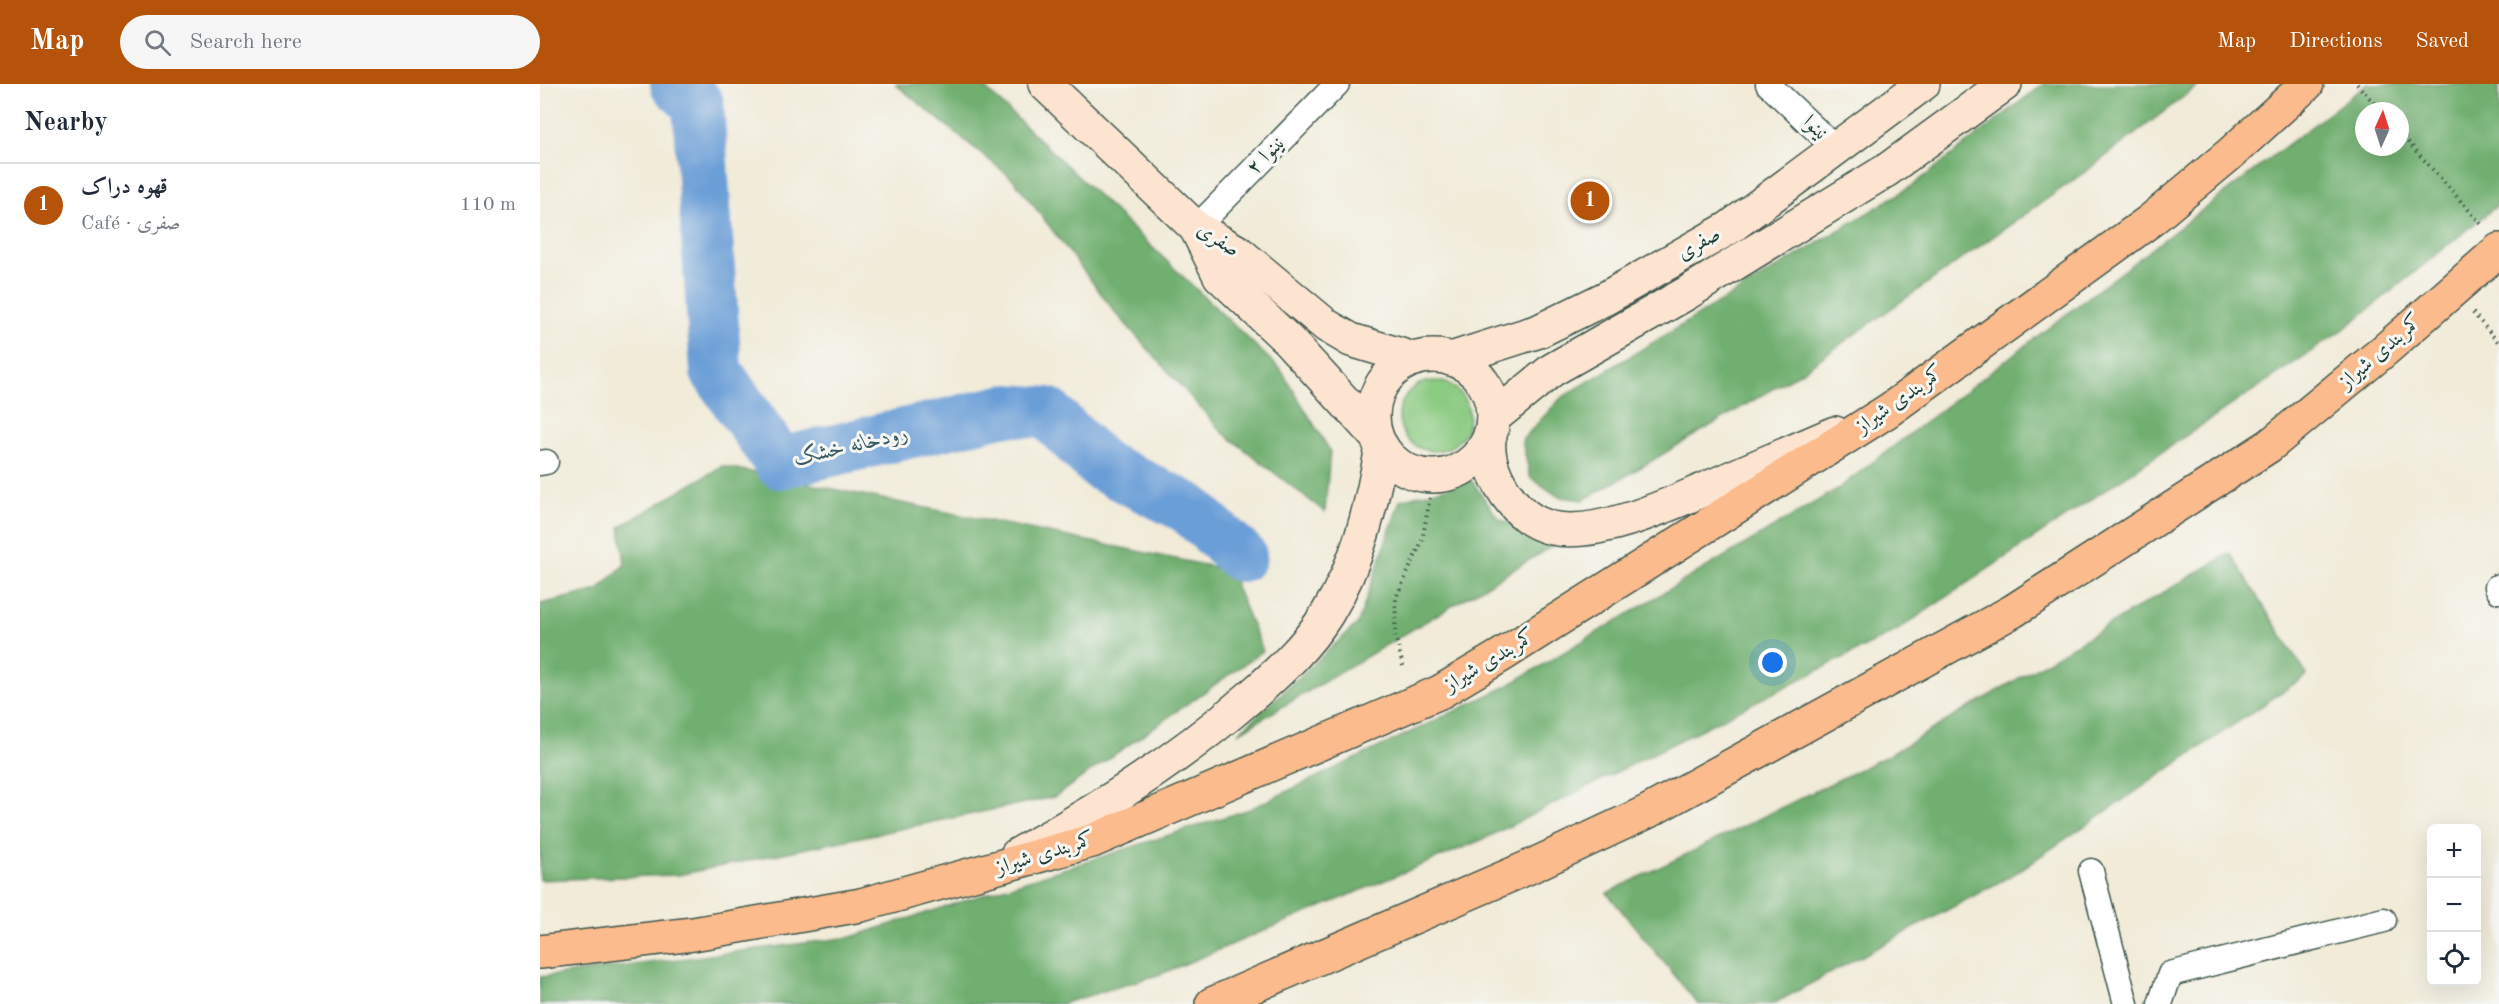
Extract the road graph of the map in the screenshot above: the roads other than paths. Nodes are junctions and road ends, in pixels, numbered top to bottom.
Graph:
1 (1045, 84) edge
2 (1336, 84) edge
3 (1768, 84) edge
4 (1923, 84) edge
5 (2005, 84) edge
6 (2307, 84) edge
7 (1836, 148) junction
8 (1196, 228) junction
9 (2491, 239) edge
10 (1414, 359) junction
11 (1451, 359) junction
12 (1889, 410) junction
13 (1491, 428) junction
14 (1379, 441) junction
15 (989, 871) junction
16 (2091, 871) dead end
17 (2384, 920) dead end
18 (540, 952) edge
19 (1212, 1004) edge
20 (2126, 1004) edge
21 (2160, 1004) edge

1 - 8 street, صفری
2 - 8 street, ۲ نینوا
3 - 7 street, نینوا
4 - 7 street, صفری
5 - 13 street
6 - 12 highway, کمربندی شیراز
7 - 11 street, صفری
8 - 10 street, صفری
8 - 14 street
9 - 19 highway, کمربندی شیراز
10 - 11 street
10 - 14 street
11 - 13 street
12 - 13 street
12 - 15 highway, کمربندی شیراز
13 - 14 street
14 - 15 street
15 - 18 highway, کمربندی شیراز
16 - 20 street
17 - 21 street

